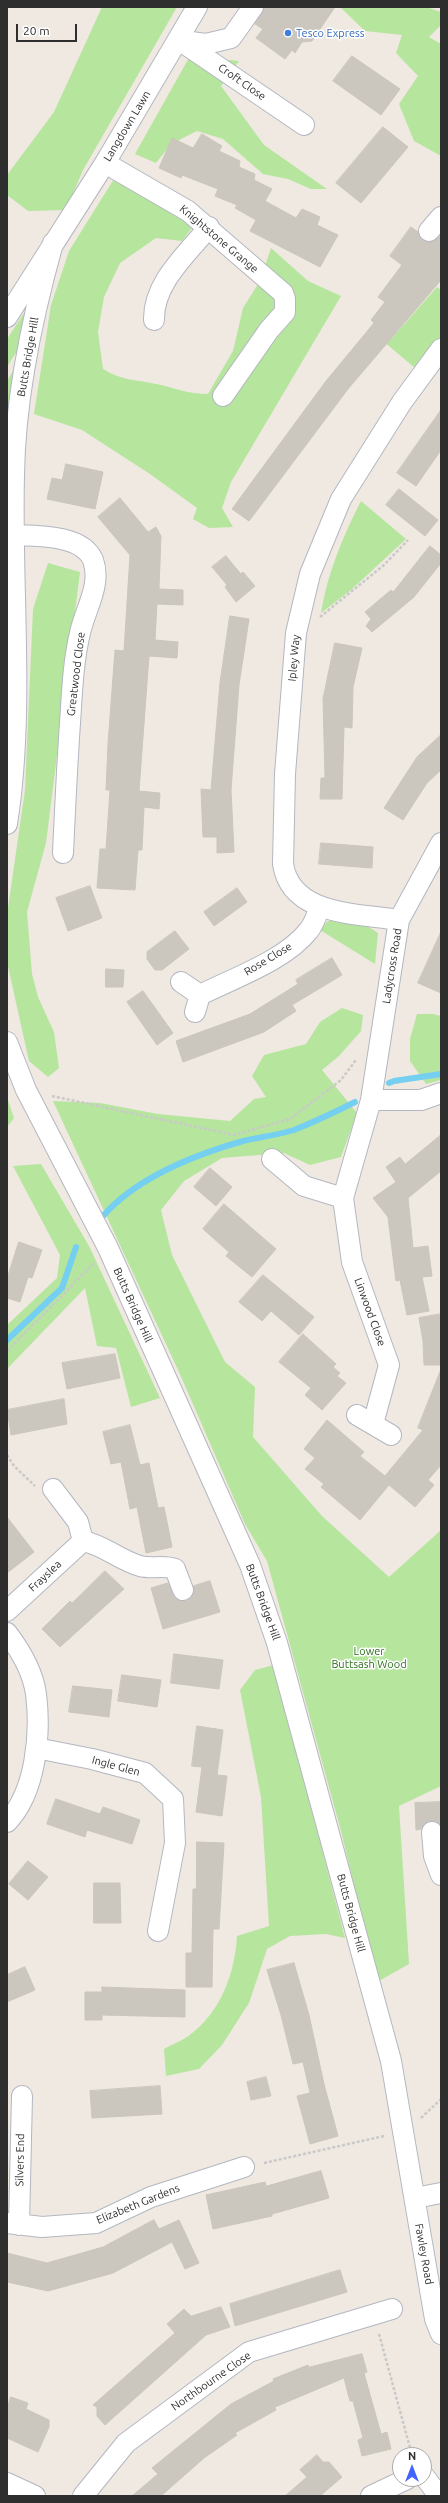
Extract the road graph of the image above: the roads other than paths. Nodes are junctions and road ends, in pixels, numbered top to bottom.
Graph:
1 (197, 7) edge
2 (253, 7) edge
3 (179, 40) junction
4 (304, 125) dead end
5 (105, 163) junction
6 (209, 227) junction
7 (53, 243) junction
8 (7, 317) edge
9 (154, 320) dead end
10 (441, 349) edge
11 (223, 396) dead end
12 (10, 469) edge
13 (13, 535) junction
14 (7, 824) edge
15 (441, 843) edge
16 (63, 853) dead end
17 (435, 866) edge
18 (320, 907) junction
19 (399, 920) junction
20 (181, 982) dead end
21 (7, 1042) edge
22 (441, 1093) edge
23 (371, 1100) junction
24 (272, 1159) dead end
25 (343, 1198) junction
26 (391, 1436) dead end
27 (53, 1489) road end
28 (83, 1541) junction
29 (183, 1590) dead end
30 (7, 1610) edge
31 (7, 1633) edge
32 (36, 1748) junction
33 (7, 1822) edge
34 (432, 1832) dead end
35 (441, 1875) edge
36 (158, 1931) dead end
37 (22, 2096) dead end
38 (244, 2167) road end
39 (441, 2193) edge
40 (415, 2198) junction
41 (13, 2224) edge
42 (383, 2312) road end
43 (441, 2334) edge
44 (7, 2483) edge
45 (432, 2484) edge
46 (392, 2486) edge
47 (35, 2496) edge
48 (83, 2496) edge
49 (371, 2496) edge
50 (439, 2496) edge

1 - 3 street, Langdown Lawn
2 - 3 street
3 - 4 street, Croft Close
3 - 5 street, Langdown Lawn
5 - 6 street, Knightstone Grange
5 - 7 street, Langdown Lawn
6 - 9 street
6 - 11 street, Knightstone Grange
7 - 8 street, Langdown Lawn
7 - 12 street, Butts Bridge Hill
10 - 18 street, Ipley Way
12 - 13 street, Butts Bridge Hill
13 - 14 street, Butts Bridge Hill
13 - 16 street, Greatwood Close
15 - 17 street, Ladycross Road
17 - 19 street, Ladycross Road
18 - 19 street, Ipley Way
18 - 20 street, Rose Close
19 - 23 street, Ladycross Road
21 - 40 street, Butts Bridge Hill
22 - 23 street
23 - 25 street, Linwood Close
24 - 25 street
25 - 26 street, Linwood Close
27 - 28 street
28 - 29 street
28 - 30 street, Frayslea
31 - 32 street
32 - 33 street
32 - 36 street, Ingle Glen
34 - 35 street
37 - 41 street, Silvers End
38 - 41 street, Elizabeth Gardens
39 - 40 street
40 - 43 street, Fawley Road
42 - 48 street, Northbourne Close
44 - 47 street
45 - 50 street
46 - 49 street

